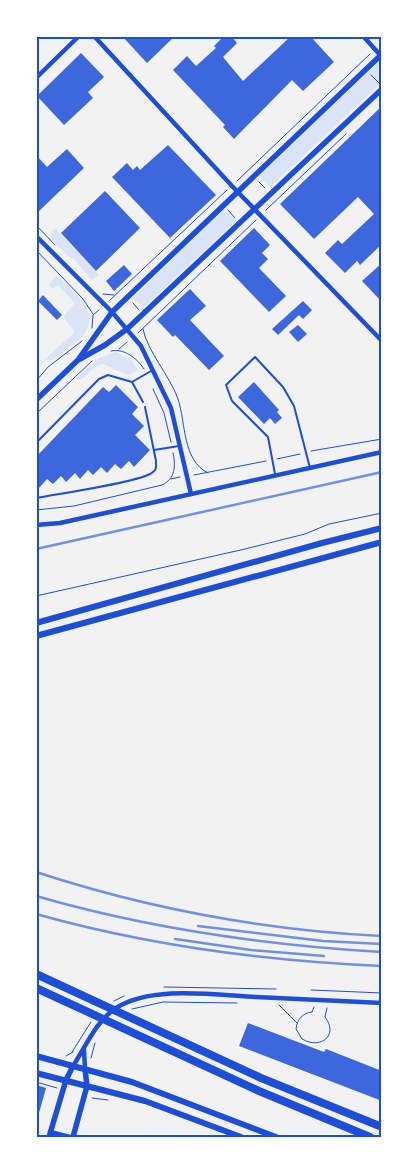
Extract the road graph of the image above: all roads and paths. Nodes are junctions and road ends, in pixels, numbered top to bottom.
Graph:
1 (79, 36) edge
2 (94, 36) edge
3 (362, 36) edge
4 (375, 50) junction
5 (381, 55) edge
6 (36, 78) edge
7 (382, 89) edge
8 (346, 133) dead end
9 (248, 171) junction
10 (253, 176) junction
11 (232, 186) junction
12 (237, 191) junction
13 (270, 194) junction
14 (223, 205) junction
15 (254, 209) junction
16 (260, 215) junction
17 (239, 222) junction
18 (36, 236) edge
19 (36, 250) edge
20 (120, 290) junction
21 (127, 298) junction
22 (104, 305) junction
23 (112, 312) junction
24 (143, 314) junction
25 (94, 315) junction
26 (127, 328) junction
27 (91, 329) dead end
28 (88, 336) dead end
29 (133, 337) junction
30 (382, 341) edge
31 (118, 349) junction
32 (110, 351) dead end
33 (78, 360) junction
34 (93, 360) dead end
35 (153, 370) junction
36 (146, 373) junction
37 (40, 375) junction
38 (43, 378) dead end
39 (36, 381) edge
40 (132, 382) junction
41 (152, 386) dead end
42 (36, 400) edge
43 (143, 402) dead end
44 (145, 407) dead end
45 (36, 414) edge
46 (382, 439) edge
47 (36, 443) edge
48 (179, 446) junction
49 (172, 447) junction
50 (154, 450) junction
51 (307, 452) junction
52 (382, 452) edge
53 (272, 460) junction
54 (310, 468) junction
55 (208, 473) dead end
56 (275, 476) junction
57 (191, 494) junction
58 (36, 498) edge
59 (36, 510) edge
60 (382, 513) edge
61 (36, 524) edge
62 (382, 528) edge
63 (382, 542) edge
64 (36, 596) edge
65 (36, 623) edge
66 (36, 636) edge
67 (36, 974) edge
68 (36, 988) edge
69 (311, 990) dead end
70 (382, 993) edge
71 (239, 1003) dead end
72 (382, 1003) edge
73 (287, 1005) dead end
74 (134, 1008) dead end
75 (297, 1023) junction
76 (83, 1032) dead end
77 (97, 1039) dead end
78 (72, 1052) junction
79 (82, 1055) junction
80 (36, 1056) edge
81 (65, 1056) dead end
82 (73, 1066) junction
83 (85, 1069) junction
84 (36, 1072) edge
85 (66, 1080) junction
86 (36, 1082) edge
87 (87, 1086) junction
88 (63, 1089) junction
89 (85, 1095) junction
90 (114, 1100) dead end
91 (382, 1128) edge
92 (50, 1134) edge
93 (71, 1137) edge
94 (241, 1137) edge
95 (276, 1137) edge
96 (370, 1137) edge

1 - 6 street
2 - 11 street
3 - 4 street
4 - 5 street
4 - 9 path
5 - 10 street
7 - 13 street
8 - 16 path
9 - 10 path
9 - 11 path
10 - 12 street
10 - 13 path
11 - 12 street
11 - 20 path
12 - 14 street
12 - 15 street
13 - 15 street
14 - 17 path
14 - 21 street
15 - 16 street
15 - 17 street
16 - 29 path
16 - 30 street
17 - 24 street
18 - 22 street
19 - 25 path
20 - 21 path
20 - 22 path
21 - 23 street
21 - 24 path
22 - 23 street
22 - 25 path
23 - 26 street
23 - 33 street
24 - 26 street
25 - 27 path
26 - 29 street
26 - 33 street
28 - 37 path
29 - 31 path
29 - 35 street
31 - 32 path
31 - 36 path
33 - 42 street
34 - 45 path
35 - 36 lane
35 - 48 street
36 - 40 lane
37 - 38 path
37 - 39 path
40 - 43 lane
40 - 47 lane
41 - 49 path
44 - 50 lane
46 - 51 path
48 - 49 lane
48 - 57 street
49 - 50 lane
49 - 59 path
50 - 58 lane
51 - 53 path
51 - 53 lane
51 - 54 lane
52 - 54 street
53 - 55 path
53 - 56 lane
54 - 56 street
56 - 57 street
57 - 61 street
60 - 64 path
62 - 65 main road
63 - 66 main road
67 - 91 highway
68 - 96 highway
69 - 70 path
71 - 74 path
72 - 79 street
73 - 75 path
75 - 75 path
76 - 78 path
77 - 79 path
78 - 79 path
78 - 81 path
79 - 82 street
79 - 83 street
80 - 82 main road
82 - 83 main road
82 - 85 street
83 - 87 street
83 - 95 main road
84 - 85 main road
85 - 87 main road
85 - 88 street
86 - 88 path
87 - 89 street
87 - 94 main road
88 - 92 street
89 - 90 path
89 - 93 street
92 - 93 street

